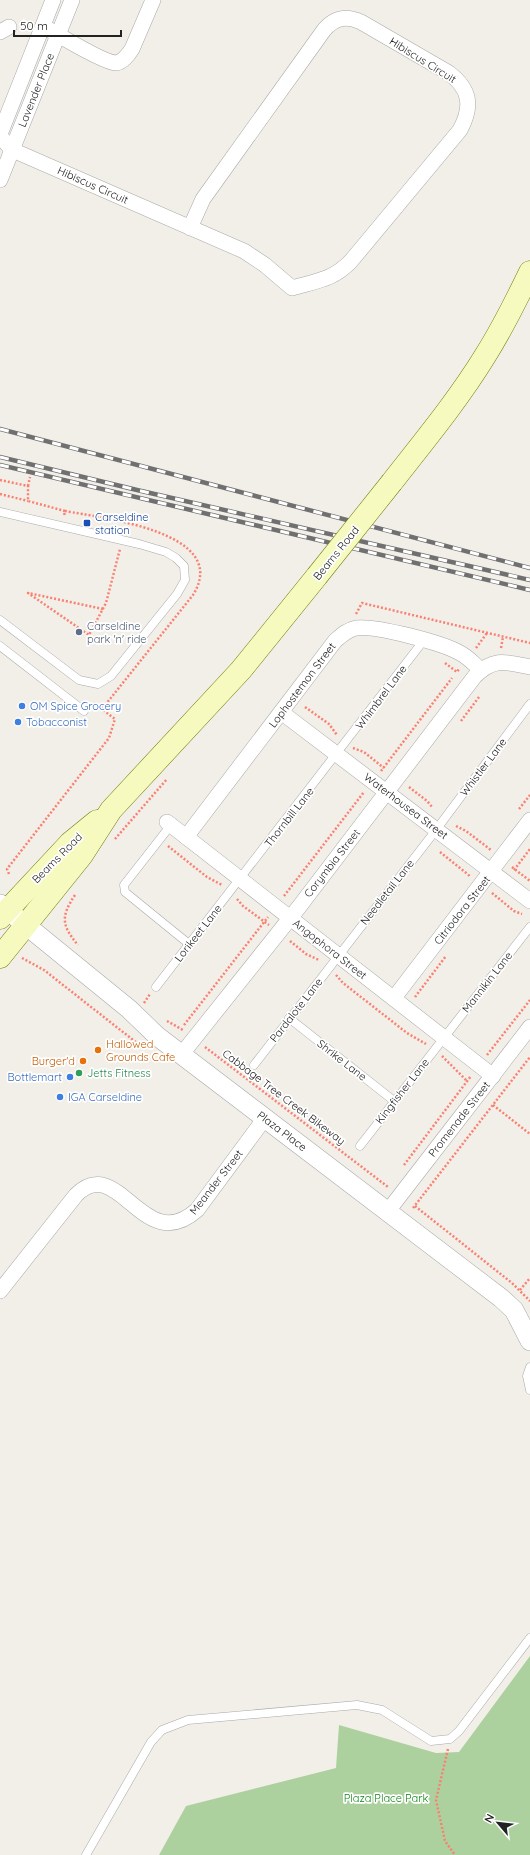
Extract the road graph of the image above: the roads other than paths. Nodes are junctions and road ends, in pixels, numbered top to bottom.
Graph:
1 (53, 0) edge
2 (72, 0) edge
3 (153, 0) edge
4 (43, 26) junction
5 (58, 35) junction
6 (0, 135) edge
7 (12, 150) junction
8 (0, 180) edge
9 (190, 228) junction
10 (530, 272) edge
11 (0, 512) edge
12 (0, 620) edge
13 (424, 640) junction
14 (0, 646) edge
15 (530, 667) edge
16 (481, 670) junction
17 (530, 704) edge
18 (84, 712) dead end
19 (281, 712) junction
20 (342, 749) junction
21 (387, 792) junction
22 (111, 810) junction
23 (530, 820) edge
24 (169, 823) joint
25 (440, 824) junction
26 (186, 837) junction
27 (491, 872) junction
28 (236, 884) junction
29 (530, 901) edge
30 (2, 911) edge
31 (294, 912) junction
32 (26, 926) junction
33 (530, 927) edge
34 (189, 944) junction
35 (0, 957) edge
36 (334, 961) junction
37 (156, 987) dead end
38 (398, 993) junction
39 (290, 1018) junction
40 (530, 1027) edge
41 (439, 1043) junction
42 (181, 1054) junction
43 (254, 1065) dead end
44 (493, 1076) junction
45 (394, 1101) junction
46 (266, 1118) junction
47 (360, 1146) dead end
48 (388, 1211) junction
49 (0, 1291) edge
50 (530, 1341) edge
51 (530, 1366) edge
52 (530, 1390) edge
53 (530, 1638) edge
54 (86, 1855) edge

1 - 4 street, Lavender Place
2 - 5 street, Lavender Place
3 - 5 street
4 - 5 street
4 - 6 street, Lavender Place
5 - 7 street, Lavender Place
6 - 7 street, Hibiscus Circuit
7 - 8 street, Lavender Place
7 - 9 street, Hibiscus Circuit
9 - 9 street, Hibiscus Circuit
10 - 22 main road, Beams Road, bridge
11 - 12 lane
13 - 16 street, Lophostemon Street
13 - 19 street, Lophostemon Street
13 - 20 lane, Whimbrel Lane
14 - 18 lane
15 - 16 street
16 - 21 street, Corymbia Street
17 - 25 lane, Whistler Lane
19 - 20 street, Waterhousea Street
19 - 26 street, Lophostemon Street
20 - 21 street, Waterhousea Street
20 - 28 lane, Thornbill Lane
21 - 25 street, Waterhousea Street
21 - 31 street, Corymbia Street
22 - 30 main road, Beams Road
22 - 32 main road, Beams Road
23 - 27 street, Citriodora Street
24 - 26 street, Angophora Street
24 - 34 lane
25 - 27 street, Waterhousea Street
25 - 36 lane, Needletail Lane
26 - 28 street, Angophora Street
27 - 29 street, Waterhousea Street
27 - 38 street, Citriodora Street
28 - 31 street, Angophora Street
28 - 34 lane, Lorikeet Lane
30 - 32 street, Beams Road
31 - 36 street, Angophora Street
31 - 42 street, Corymbia Street
32 - 35 main road, Beams Road
32 - 42 street, Plaza Place
33 - 41 lane, Mannikin Lane
34 - 37 lane, Lorikeet Lane
36 - 38 street, Angophora Street
36 - 39 lane, Pardalote Lane
38 - 41 street, Angophora Street
39 - 43 lane, Pardalote Lane
39 - 45 lane, Shrike Lane
40 - 44 street, Promenade Street
41 - 44 street, Angophora Street
41 - 45 lane, Kingfisher Lane
42 - 46 street, Plaza Place
44 - 48 street, Promenade Street
45 - 47 lane, Kingfisher Lane
46 - 48 street, Plaza Place
46 - 49 street, Meander Street
48 - 50 street, Plaza Place
51 - 52 lane
53 - 54 lane

